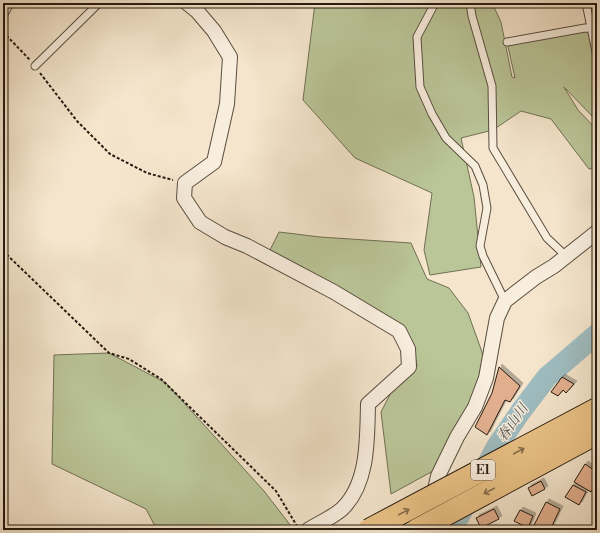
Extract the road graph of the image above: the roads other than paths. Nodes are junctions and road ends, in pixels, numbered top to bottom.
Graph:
1 (10, 3) edge
2 (99, 3) edge
3 (187, 3) edge
4 (435, 3) edge
5 (470, 3) edge
6 (586, 3) edge
7 (3, 16) edge
8 (594, 29) edge
9 (508, 42) dead end
10 (597, 57) edge
11 (35, 66) road end
12 (597, 232) edge
13 (566, 256) junction
14 (505, 301) junction
15 (597, 409) edge
16 (597, 433) edge
17 (308, 530) edge
18 (369, 530) edge
19 (417, 530) edge
20 (426, 530) edge

1 - 7 lane
2 - 11 lane
3 - 17 street
4 - 14 lane
5 - 13 lane
6 - 8 lane
8 - 9 lane
8 - 10 lane
12 - 13 street
13 - 14 street
14 - 20 street
18 -> 15 highway, E1, bridge
16 -> 19 highway, E1, bridge

